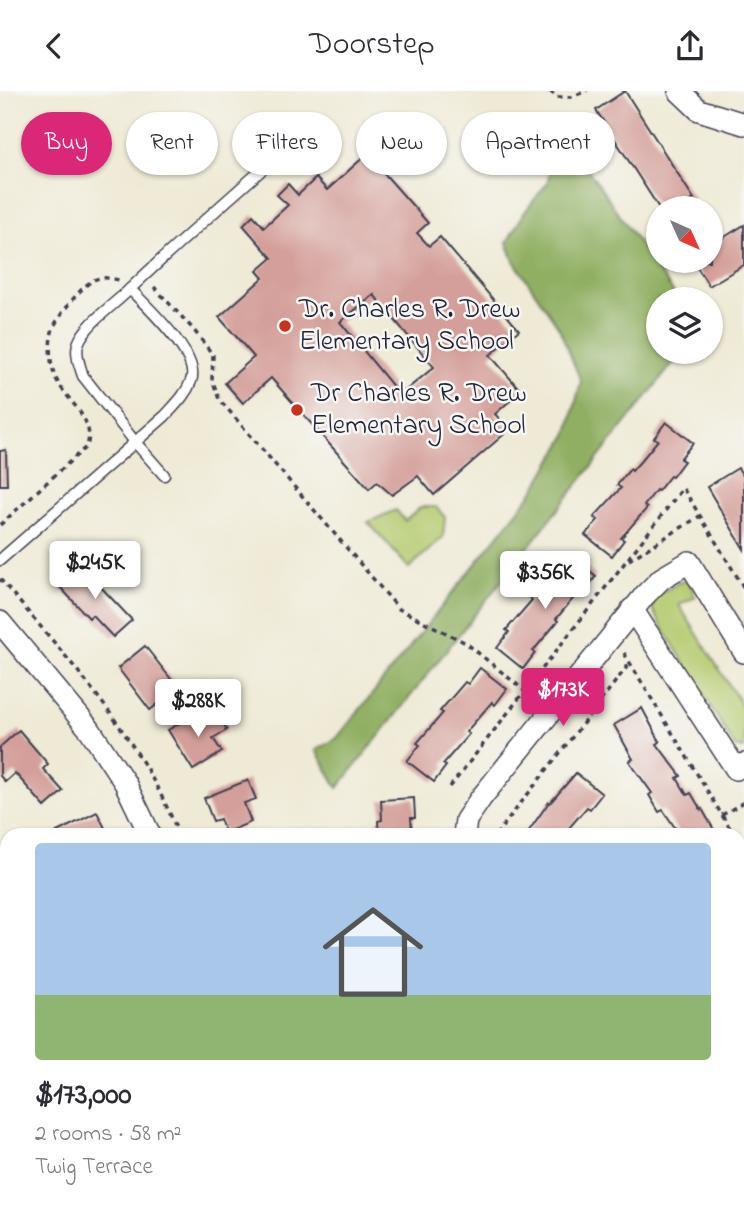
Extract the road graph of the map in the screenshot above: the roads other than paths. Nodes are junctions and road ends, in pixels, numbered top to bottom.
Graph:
1 (679, 91) edge
2 (744, 124) edge
3 (256, 175) edge
4 (130, 289) junction
5 (135, 442) junction
6 (164, 475) dead end
7 (0, 560) edge
8 (632, 609) junction
9 (0, 622) edge
10 (744, 652) edge
11 (744, 764) edge
12 (147, 828) edge
13 (465, 828) edge

1 - 2 street
3 - 4 lane
4 - 5 lane
4 - 5 lane
5 - 6 lane
5 - 7 lane
8 - 10 street
8 - 11 street
8 - 13 street
9 - 12 street

